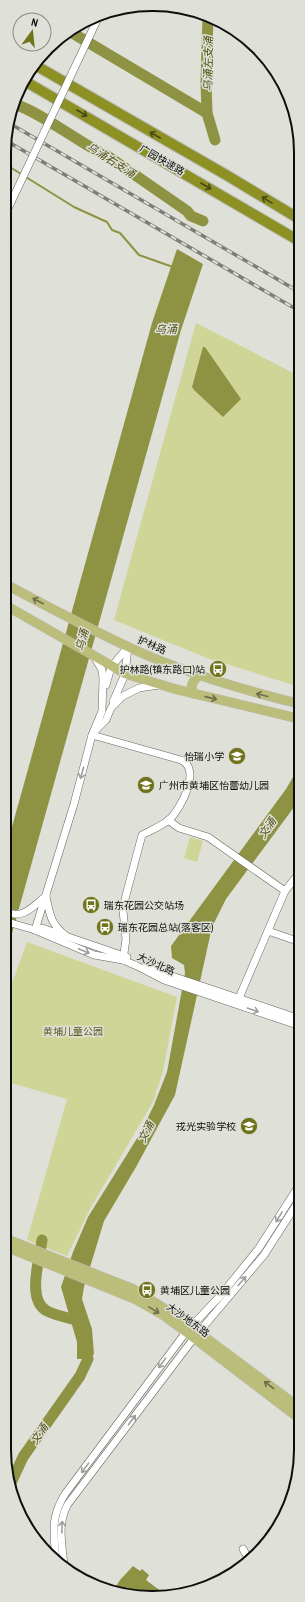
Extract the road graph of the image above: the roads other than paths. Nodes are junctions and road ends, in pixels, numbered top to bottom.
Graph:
1 (96, 23) edge
2 (39, 67) edge
3 (29, 84) edge
4 (11, 202) edge
5 (294, 216) edge
6 (294, 238) edge
7 (11, 587) edge
8 (11, 608) edge
9 (128, 646) junction
10 (95, 658) junction
11 (111, 667) junction
12 (125, 674) junction
13 (200, 675) junction
14 (159, 685) junction
15 (194, 694) junction
16 (103, 696) junction
17 (294, 702) edge
18 (111, 708) junction
19 (294, 718) edge
20 (92, 735) junction
21 (168, 820) junction
22 (294, 880) edge
23 (285, 891) junction
24 (46, 896) junction
25 (11, 916) edge
26 (11, 918) edge
27 (11, 921) edge
28 (21, 921) junction
29 (36, 928) junction
30 (268, 931) junction
31 (68, 937) junction
32 (294, 940) edge
33 (123, 958) junction
34 (216, 995) junction
35 (239, 998) junction
36 (294, 1017) edge
37 (294, 1024) edge
38 (294, 1193) edge
39 (294, 1208) edge
40 (11, 1242) edge
41 (11, 1248) edge
42 (33, 1255) junction
43 (188, 1329) junction
44 (197, 1336) junction
45 (294, 1404) edge
46 (294, 1414) edge
47 (243, 1549) dead end
48 (56, 1553) edge
49 (247, 1555) edge
50 (64, 1560) edge

1 - 4 street, bridge
5 -> 2 highway, 广园快速路
3 -> 6 highway, 广园快速路
9 -> 7 main road, 护林路
8 - 10 main road
9 - 11 street
9 - 12 street
9 - 13 main road, 护林路
10 - 11 main road
10 - 16 street
11 - 12 main road
11 - 16 street
12 - 14 main road
12 - 18 street
13 - 15 main road
17 -> 13 main road, 护林路
14 - 15 main road
14 - 18 street
15 -> 19 main road
16 - 20 street
18 - 20 street
20 - 21 street
20 -> 24 street
21 - 23 street
21 - 33 street
22 - 23 street
23 - 30 street
24 - 28 street
24 - 29 street
24 - 31 street
25 - 28 street
26 - 28 street, 大沙北路
27 - 28 street, 大沙北路
28 - 29 street, 大沙北路
29 - 31 street, 大沙北路
29 -> 33 street, 大沙北路
30 - 32 street
30 - 35 street
31 - 33 street, 大沙北路
33 - 34 street, 大沙北路
33 - 34 street, 大沙北路
34 - 35 street, 大沙北路
34 -> 37 street, 大沙北路
35 - 36 street, 大沙北路
38 -> 43 street
44 -> 39 street
40 - 42 main road, 大沙地东路
41 - 42 main road, 大沙地东路
42 - 43 main road, 大沙地东路
43 - 44 main road, 大沙地东路
43 -> 48 street
45 -> 44 main road, 大沙地东路
44 - 46 main road, 大沙地东路
50 -> 44 street
47 - 49 street

